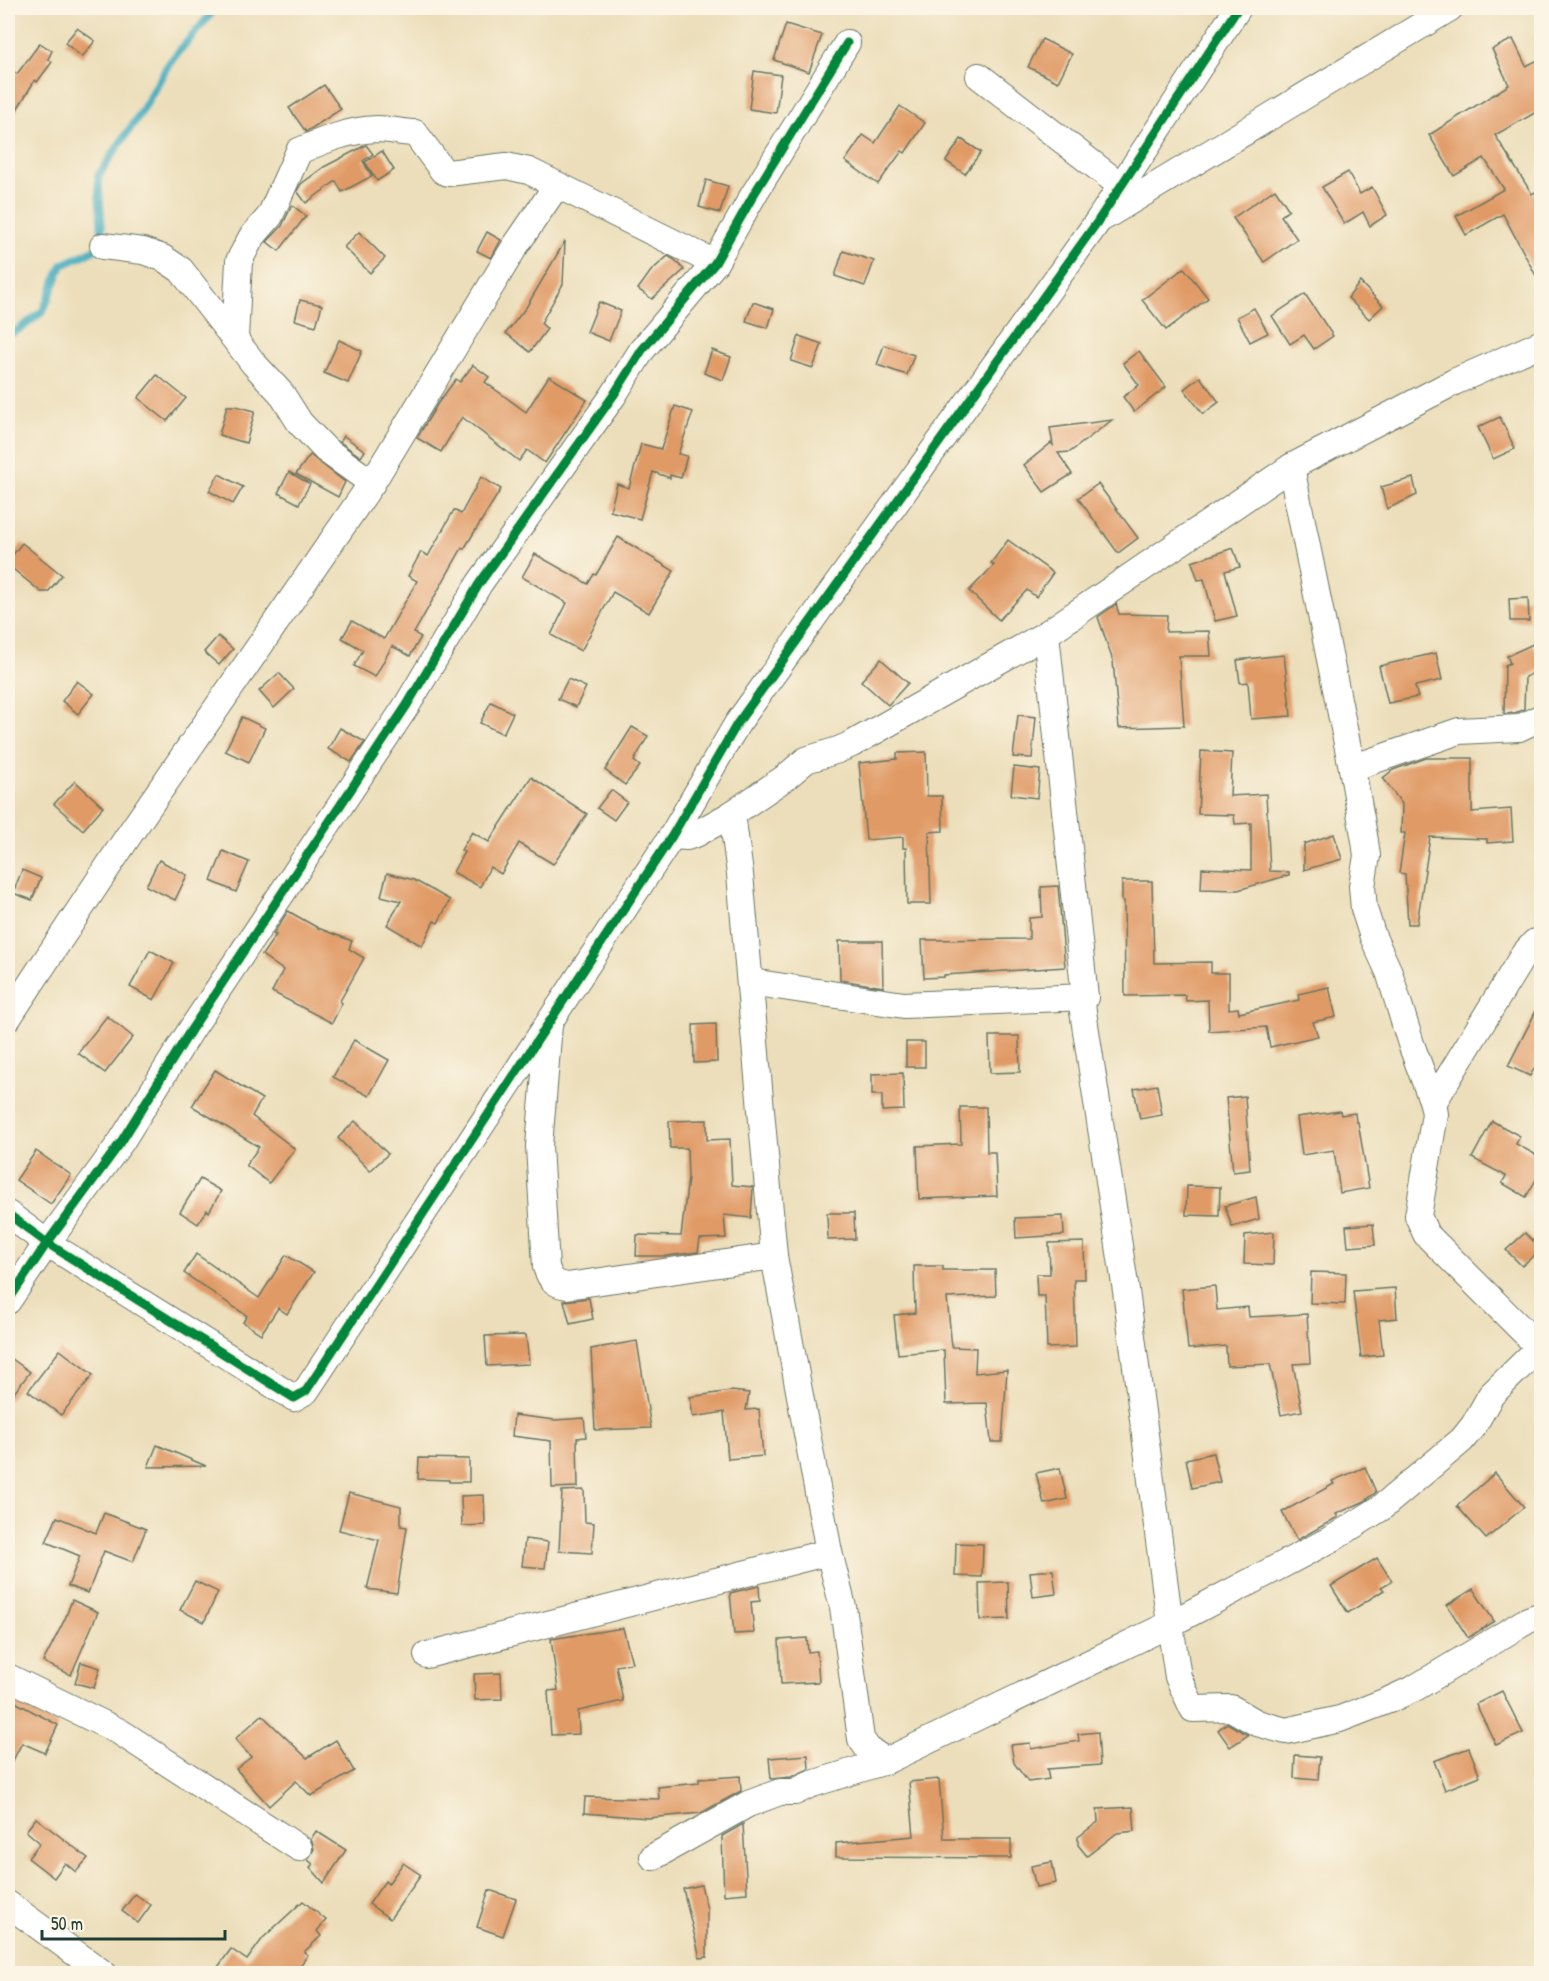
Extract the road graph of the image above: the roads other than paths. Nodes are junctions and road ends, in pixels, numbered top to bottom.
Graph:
1 (1238, 8) edge
2 (1450, 8) edge
3 (847, 44) dead end
4 (980, 76) dead end
5 (557, 185) junction
6 (1128, 192) junction
7 (103, 246) dead end
8 (715, 263) junction
9 (235, 338) junction
10 (1542, 343) edge
11 (1291, 467) junction
12 (372, 483) junction
13 (1046, 634) junction
14 (1542, 717) edge
15 (1352, 768) junction
16 (732, 814) junction
17 (672, 836) junction
18 (1542, 941) edge
19 (750, 982) junction
20 (1085, 997) junction
21 (8, 1018) edge
22 (549, 1022) junction
23 (1433, 1102) junction
24 (8, 1214) edge
25 (47, 1243) junction
26 (774, 1256) junction
27 (8, 1301) edge
28 (1540, 1346) edge
29 (829, 1552) junction
30 (1542, 1615) edge
31 (1170, 1624) junction
32 (427, 1655) dead end
33 (8, 1677) edge
34 (886, 1761) junction
35 (299, 1848) dead end
36 (653, 1857) dead end
37 (8, 1904) edge
38 (104, 1974) edge

1 - 6 street
2 - 6 street
3 - 8 street
4 - 6 street
5 - 8 street
5 - 9 street
5 - 12 street
6 - 17 street
7 - 9 street
8 - 25 street
9 - 12 street
10 - 11 street
11 - 13 street
11 - 15 street
12 - 21 street
13 - 16 street
13 - 20 street
14 - 15 street
15 - 23 street
16 - 17 street
16 - 19 street
17 - 22 street
18 - 23 street
19 - 20 street
19 - 26 street
20 - 31 street
22 - 25 street
22 - 26 street
23 - 28 street
24 - 25 street
25 - 27 street
26 - 29 street
28 - 31 street
29 - 32 street
29 - 34 street
30 - 31 street
31 - 34 street
33 - 35 street
34 - 36 street
37 - 38 street

